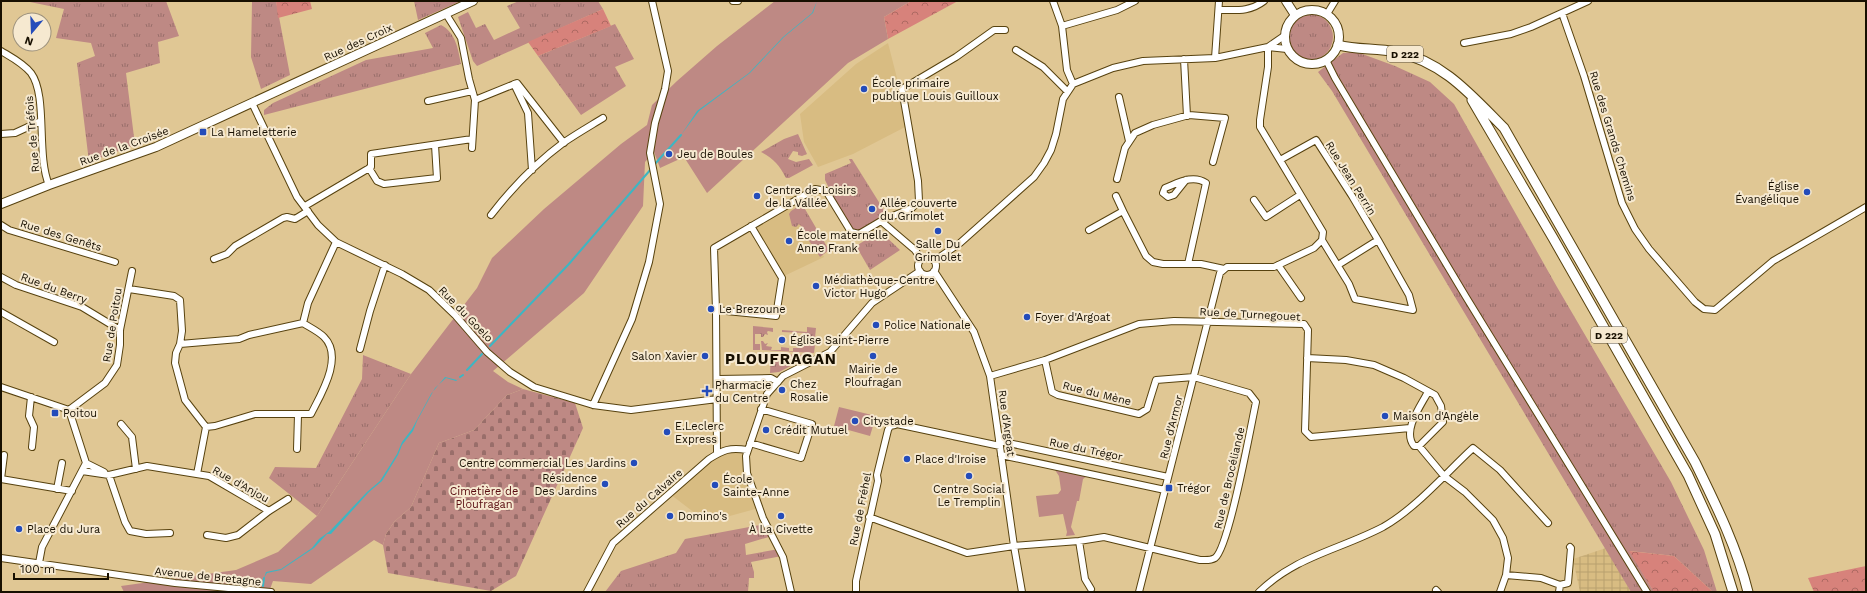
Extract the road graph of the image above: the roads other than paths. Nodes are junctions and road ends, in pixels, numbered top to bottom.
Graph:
1 (474, 1) edge
2 (652, 1) edge
3 (733, 1) edge
4 (738, 1) edge
5 (1053, 1) edge
6 (1135, 1) edge
7 (1219, 1) edge
8 (1264, 1) edge
9 (1286, 1) edge
10 (1335, 1) edge
11 (1588, 1) edge
12 (1219, 10) junction
13 (446, 14) junction
14 (1327, 14) junction
15 (1562, 14) junction
16 (1295, 16) junction
17 (1062, 26) junction
18 (1005, 30) dead end
19 (1284, 36) junction
20 (1464, 43) dead end
21 (1338, 45) junction
22 (1268, 47) junction
23 (1287, 49) junction
24 (1016, 50) dead end
25 (1, 51) edge
26 (1215, 58) junction
27 (1184, 59) junction
28 (1326, 60) junction
29 (516, 84) junction
30 (1073, 84) junction
31 (1464, 87) junction
32 (472, 91) junction
33 (1067, 91) junction
34 (1119, 97) dead end
35 (475, 100) junction
36 (428, 101) dead end
37 (252, 103) junction
38 (536, 108) junction
39 (528, 112) junction
40 (1187, 116) junction
41 (602, 118) dead end
42 (41, 121) junction
43 (1, 134) edge
44 (472, 139) junction
45 (1129, 141) junction
46 (564, 143) junction
47 (435, 145) junction
48 (472, 148) dead end
49 (1280, 160) junction
50 (1213, 162) dead end
51 (369, 168) junction
52 (532, 170) junction
53 (1117, 179) dead end
54 (1186, 180) dead end
55 (49, 184) junction
56 (1300, 195) junction
57 (1116, 196) dead end
58 (1254, 200) dead end
59 (1, 204) edge
60 (1866, 207) edge
61 (307, 209) junction
62 (1123, 211) junction
63 (491, 215) dead end
64 (881, 221) junction
65 (1, 225) edge
66 (751, 226) junction
67 (1089, 230) dead end
68 (1322, 240) junction
69 (1378, 240) junction
70 (336, 242) junction
71 (214, 259) dead end
72 (920, 259) junction
73 (934, 260) junction
74 (115, 262) dead end
75 (1188, 264) junction
76 (385, 265) junction
77 (1278, 265) junction
78 (1338, 265) junction
79 (1224, 269) junction
80 (132, 271) dead end
81 (920, 271) junction
82 (934, 271) junction
83 (1, 277) edge
84 (128, 290) junction
85 (1301, 298) dead end
86 (716, 310) junction
87 (1, 312) edge
88 (1208, 321) junction
89 (303, 324) junction
90 (120, 330) junction
91 (54, 342) dead end
92 (180, 344) junction
93 (360, 349) dead end
94 (1307, 358) junction
95 (1045, 360) junction
96 (990, 376) junction
97 (1194, 377) junction
98 (718, 379) junction
99 (778, 382) junction
100 (1, 387) edge
101 (1428, 392) junction
102 (30, 397) junction
103 (717, 399) junction
104 (593, 405) junction
105 (761, 409) junction
106 (69, 410) junction
107 (298, 415) junction
108 (122, 424) dead end
109 (895, 425) joint
110 (206, 427) junction
111 (1410, 428) junction
112 (750, 443) junction
113 (999, 444) junction
114 (1419, 446) junction
115 (32, 448) dead end
116 (297, 449) dead end
117 (747, 450) junction
118 (717, 454) junction
119 (4, 455) dead end
120 (1001, 455) junction
121 (62, 463) dead end
122 (86, 464) junction
123 (136, 468) junction
124 (82, 471) junction
125 (197, 474) junction
126 (109, 475) junction
127 (1444, 476) junction
128 (1168, 477) junction
129 (1, 479) edge
130 (57, 489) junction
131 (1165, 490) junction
132 (72, 491) junction
133 (288, 499) dead end
134 (269, 511) junction
135 (869, 517) junction
136 (1548, 523) dead end
137 (170, 533) dead end
138 (207, 535) dead end
139 (1079, 541) junction
140 (1014, 546) junction
141 (1150, 547) junction
142 (1570, 547) dead end
143 (1, 558) edge
144 (38, 563) junction
145 (1506, 575) junction
146 (1560, 585) junction
147 (1091, 588) dead end
148 (271, 592) edge
149 (588, 592) edge
150 (791, 592) edge
151 (856, 592) edge
152 (1022, 592) edge
153 (1139, 592) edge
154 (1259, 592) edge
155 (1500, 592) edge
156 (1559, 592) edge
157 (1647, 592) edge
158 (1733, 592) edge
159 (1748, 592) edge

1 - 13 main road, Rue des Croix
2 - 104 street
3 - 4 street
5 - 17 street
6 - 17 street
7 - 12 street
8 - 12 street
9 - 16 main road
10 - 14 street
11 - 15 street
12 - 26 street
13 - 32 street
13 - 37 main road, Rue des Croix
14 - 16 main road
14 - 21 main road
15 - 20 street
15 - 60 street, Rue des Grands Chemins
16 - 19 main road
17 - 30 street
18 - 64 street
19 - 22 street
19 - 23 main road
21 - 28 main road
21 - 31 highway, D 222
22 - 23 street
22 - 26 street
22 - 49 street
23 - 28 main road
24 - 33 street
25 - 42 street, Rue de Tréfois
26 - 27 street
27 - 30 street
27 - 40 street
28 - 157 street
29 - 35 street
29 - 38 street
29 - 39 street
30 - 33 street
31 - 158 highway, D 222
31 - 159 highway, D 222
32 - 35 street
32 - 36 street
33 - 73 street
34 - 45 street
35 - 44 street
37 - 55 main road, Rue de la Croisée
37 - 61 street, Rue du Goelo
38 - 39 street
38 - 46 street
39 - 52 street
40 - 45 street
40 - 50 street
41 - 46 street
42 - 43 street
42 - 55 street, Rue de Tréfois
44 - 47 street
44 - 48 street
45 - 53 street
46 - 52 street
47 - 51 street
47 - 51 street
49 - 56 street
49 - 69 street, Rue Jean Perrin
51 - 61 street
52 - 63 street
54 - 75 street
55 - 59 main road, Rue de la Croisée
56 - 58 street
56 - 68 street
57 - 62 street
61 - 70 street, Rue du Goelo
61 - 71 street
62 - 67 street
62 - 75 street
64 - 66 street
64 - 72 street
65 - 74 street, Rue des Genêts
66 - 86 street
66 - 86 street
68 - 77 street
68 - 78 street
69 - 78 street
69 - 78 street
70 - 76 street, Rue du Goelo
70 - 89 street
72 - 73 street
72 - 81 street
73 - 82 street
75 - 79 street
76 - 93 street
76 - 104 street, Rue du Goelo
77 - 79 street
77 - 85 street
79 - 88 street, Rue d'Armor
80 - 84 street, Rue de Poitou
81 - 82 street
81 - 99 street
82 - 96 street, Rue d'Argoat
83 - 90 street, Rue du Berry
84 - 90 street, Rue de Poitou
84 - 92 street
86 - 98 street
87 - 91 street
88 - 94 street, Rue de Turnegouet
88 - 95 street, Rue de Turnegouet
88 - 97 street, Rue d'Armor
89 - 92 street
89 - 107 street
90 - 106 street, Rue de Poitou
92 - 110 street
94 - 101 street
94 - 111 street, Rue de Turnegouet
95 - 96 street, Rue de Turnegouet
95 - 97 street, Rue du Mène
96 - 113 street, Rue d'Argoat
97 - 128 street, Rue d'Armor
97 - 141 street, Rue de Brocéliande
98 - 99 street
98 - 103 street
99 - 105 street
100 - 102 street
101 - 111 street
101 - 114 street
102 - 106 street
102 - 115 street
103 - 104 street, Rue du Goelo
103 - 118 street
105 - 112 street
105 - 112 street
106 - 122 street
107 - 110 street
107 - 116 street
108 - 123 street
109 - 113 street, Rue du Trégor
109 - 135 street, Rue de Fréhel
110 - 125 street
111 - 114 street
112 - 117 street
113 - 120 street, Rue d'Argoat
113 - 128 street, Rue du Trégor
114 - 127 street
117 - 118 street, Rue du Calvaire
117 - 150 street
118 - 149 street, Rue du Calvaire
119 - 129 street
120 - 131 street, Rue du Trégor
120 - 140 street, Rue d'Argoat
121 - 130 street
122 - 124 street
122 - 126 street
123 - 125 street, Rue d'Anjou
123 - 126 street, Rue d'Anjou
124 - 126 street
124 - 132 street
125 - 134 street, Rue d'Anjou
126 - 137 street
127 - 136 street
127 - 145 street
127 - 154 street
128 - 131 street, Rue d'Armor
129 - 130 street
130 - 132 street
131 - 141 street, Rue d'Armor
132 - 144 street
133 - 134 street
134 - 138 street
135 - 140 street
135 - 151 street, Rue de Fréhel
139 - 140 street
139 - 141 street
139 - 147 street
140 - 152 street, Rue d'Argoat
141 - 153 street, Rue d'Armor
142 - 146 street
143 - 144 street, Avenue de Bretagne
144 - 148 street, Avenue de Bretagne
145 - 146 street
145 - 155 street
146 - 156 street

